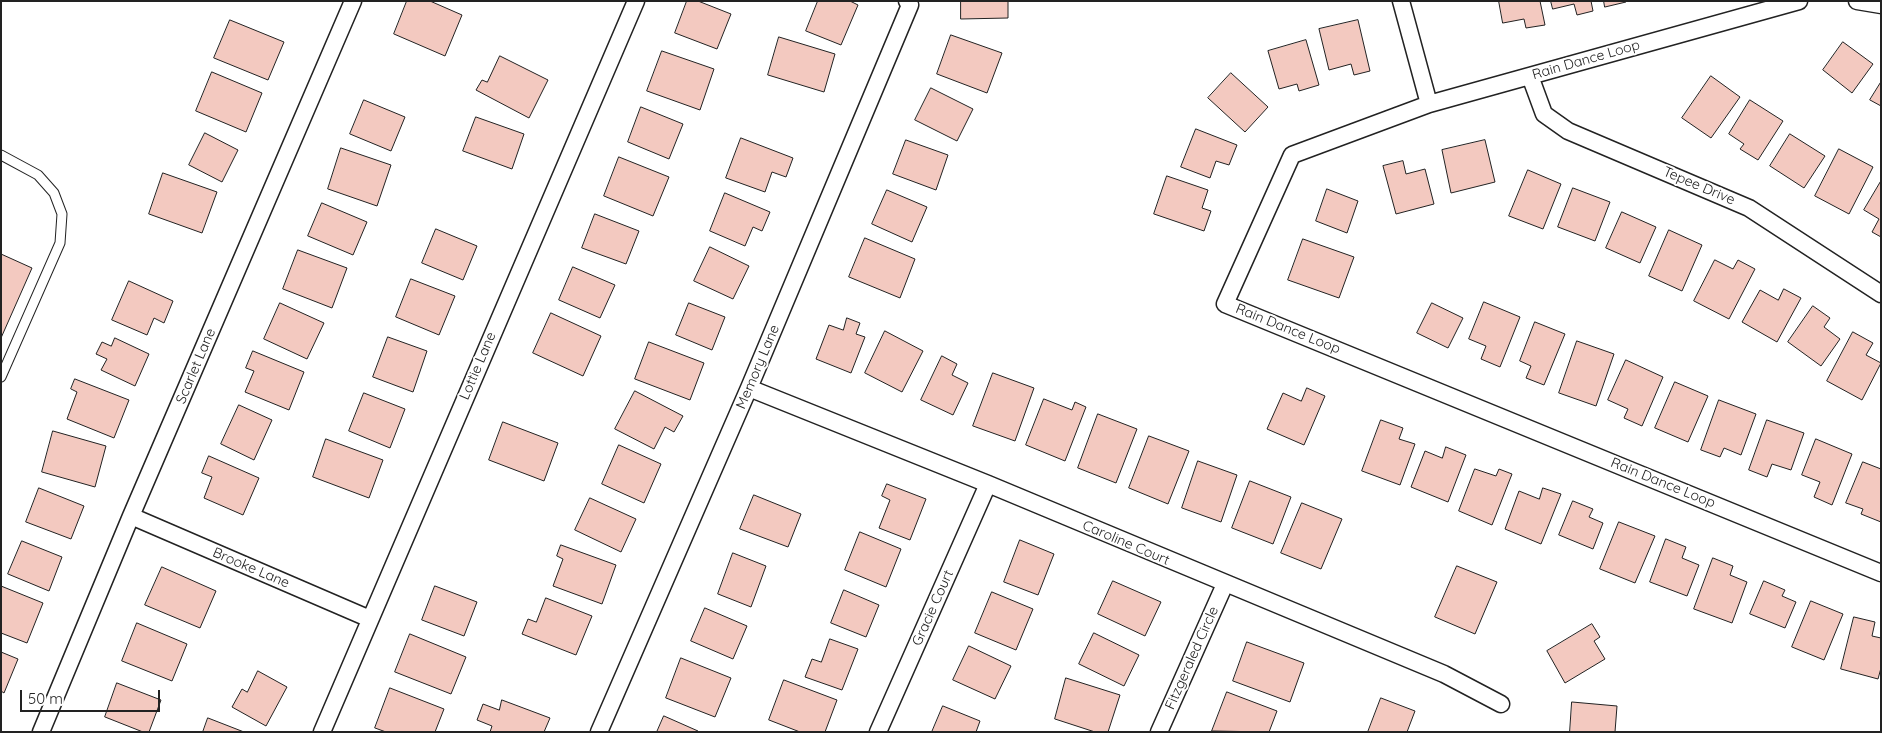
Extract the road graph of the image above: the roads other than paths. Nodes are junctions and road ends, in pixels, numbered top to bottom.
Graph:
1 (353, 1) edge
2 (636, 1) edge
3 (907, 1) edge
4 (1400, 1) edge
5 (1798, 1) edge
6 (1857, 1) edge
7 (1881, 5) edge
8 (1530, 76) junction
9 (1430, 104) junction
10 (1, 155) edge
11 (1881, 294) edge
12 (1, 377) edge
13 (749, 388) junction
14 (988, 484) junction
15 (131, 516) junction
16 (1881, 573) edge
17 (1225, 584) junction
18 (370, 619) junction
19 (1501, 704) dead end
20 (41, 732) edge
21 (322, 732) edge
22 (599, 732) edge
23 (878, 732) edge
24 (1159, 732) edge

1 - 15 street, Scarlet Lane
2 - 18 street, Lottie Lane
3 - 13 street, Memory Lane
4 - 9 street
5 - 8 street, Rain Dance Loop
6 - 7 street
8 - 9 street, Rain Dance Loop
8 - 11 street, Tepee Drive
9 - 16 street, Rain Dance Loop
10 - 12 lane
13 - 14 street, Caroline Court
13 - 22 street, Memory Lane
14 - 17 street, Caroline Court
14 - 23 street, Gracie Court
15 - 18 street, Brooke Lane
15 - 20 street, Scarlet Lane
17 - 19 street, Caroline Court
17 - 24 street, Fitzgeraled Circle
18 - 21 street, Lottie Lane

